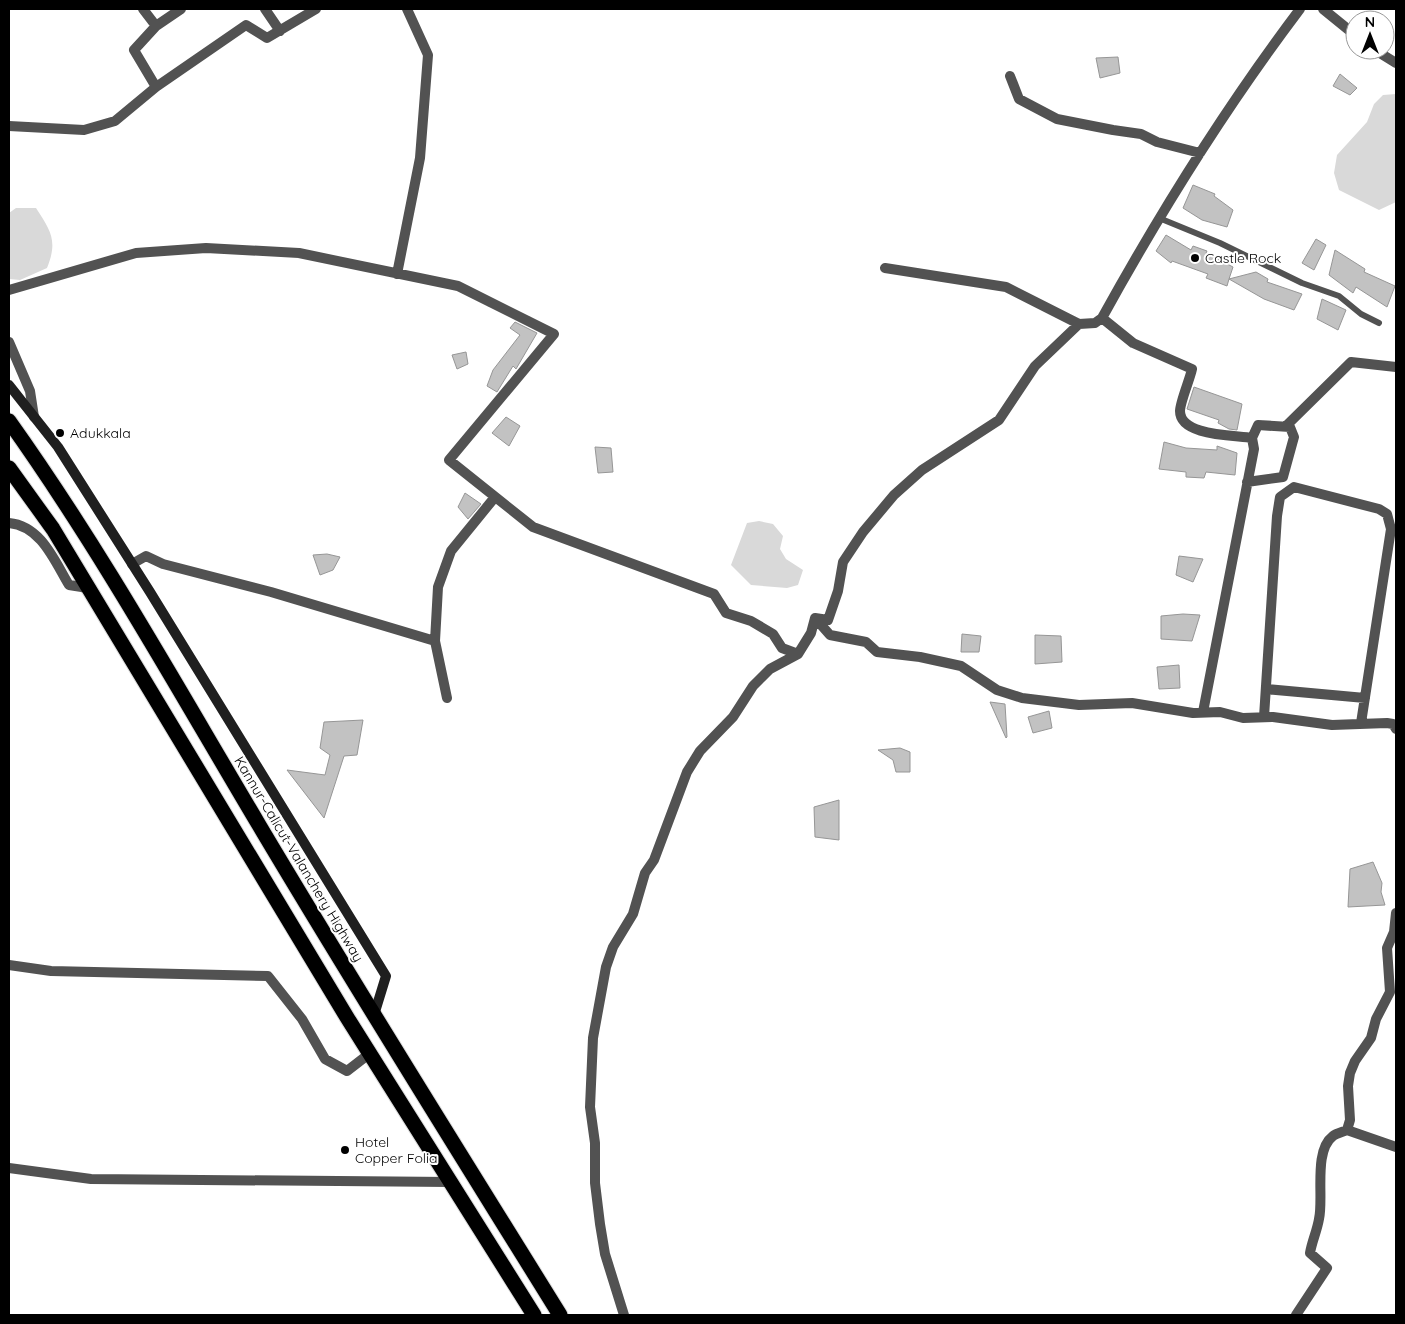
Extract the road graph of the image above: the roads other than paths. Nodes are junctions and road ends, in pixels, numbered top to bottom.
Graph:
1 (144, 9) edge
2 (181, 9) edge
3 (265, 9) edge
4 (316, 9) edge
5 (407, 9) edge
6 (1300, 9) edge
7 (1323, 9) edge
8 (156, 26) junction
9 (1345, 27) edge
10 (280, 30) junction
11 (1010, 76) dead end
12 (156, 88) junction
13 (9, 126) edge
14 (1200, 154) junction
15 (1159, 218) junction
16 (885, 268) dead end
17 (396, 274) junction
18 (9, 290) edge
19 (1102, 318) junction
20 (1380, 323) dead end
21 (1079, 324) junction
22 (9, 342) edge
23 (1396, 367) edge
24 (9, 385) edge
25 (34, 417) junction
26 (9, 421) edge
27 (1286, 426) junction
28 (1252, 438) junction
29 (9, 468) edge
30 (1247, 482) junction
31 (495, 497) junction
32 (9, 523) edge
33 (132, 564) junction
34 (88, 588) junction
35 (815, 618) junction
36 (435, 641) junction
37 (798, 654) junction
38 (1266, 689) junction
39 (447, 698) dead end
40 (1365, 698) junction
41 (1203, 712) junction
42 (1264, 717) junction
43 (1361, 723) junction
44 (1396, 729) edge
45 (1396, 913) edge
46 (9, 965) edge
47 (1392, 980) edge
48 (374, 1015) junction
49 (369, 1054) junction
50 (1348, 1130) junction
51 (1396, 1147) edge
52 (9, 1168) edge
53 (450, 1182) junction
54 (534, 1315) edge
55 (560, 1315) edge
56 (624, 1315) edge
57 (1296, 1315) edge

1 - 8 street
2 - 8 street
3 - 10 street
4 - 10 street
5 - 17 street
6 - 14 street
7 - 9 street
8 - 12 street
10 - 12 street
11 - 14 street
12 - 13 street
14 - 15 street
15 - 19 street
15 - 20 lane
16 - 21 street
17 - 18 street
17 - 31 street
19 - 21 street
19 - 28 street
21 - 35 street
22 - 25 street
23 - 27 street
24 - 25 street
25 - 33 street
26 - 48 highway, Kannur-Calicut-Valanchery Highway
27 - 28 street
27 - 30 street
28 - 30 street
29 - 34 highway
30 - 41 street
31 - 36 street
31 - 37 street
32 - 34 street
33 - 36 street
33 - 48 street
34 - 49 highway
35 - 37 street
35 - 41 street
36 - 39 street
37 - 56 street
38 - 40 street
38 - 40 street
38 - 42 street
40 - 43 street
41 - 42 street
42 - 43 street
43 - 44 street
45 - 47 street
46 - 49 street
47 - 50 street
48 - 55 highway, Kannur-Calicut-Valanchery Highway
49 - 53 highway
50 - 51 street
50 - 57 street
52 - 53 street
53 - 54 highway

